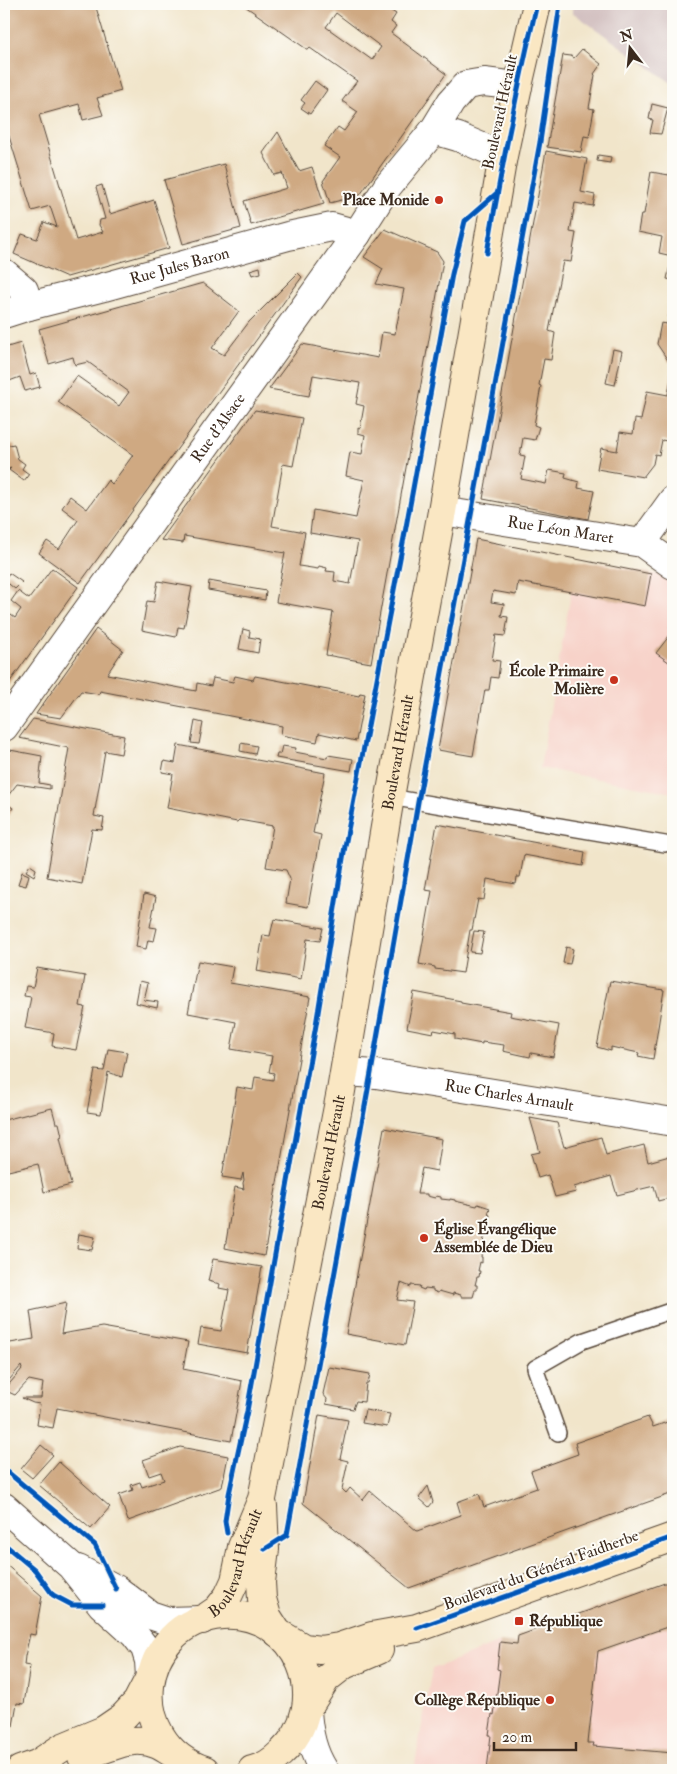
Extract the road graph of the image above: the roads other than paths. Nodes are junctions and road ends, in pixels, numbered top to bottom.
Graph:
1 (537, 6) edge
2 (518, 86) junction
3 (434, 130) junction
4 (503, 156) junction
5 (357, 234) junction
6 (4, 273) edge
7 (16, 310) edge
8 (673, 500) edge
9 (442, 511) junction
10 (642, 543) junction
11 (673, 565) edge
12 (4, 727) edge
13 (390, 797) junction
14 (665, 844) dead end
15 (345, 1072) junction
16 (673, 1122) edge
17 (673, 1310) edge
18 (558, 1433) dead end
19 (262, 1499) junction
20 (4, 1507) edge
21 (673, 1536) edge
22 (71, 1566) junction
23 (202, 1620) junction
24 (416, 1628) junction
25 (278, 1633) junction
26 (150, 1678) junction
27 (306, 1709) junction
28 (181, 1763) edge
29 (28, 1767) edge
30 (205, 1770) edge
31 (254, 1770) edge
32 (285, 1770) edge
33 (324, 1770) edge

1 - 2 main road, Boulevard Hérault
2 - 3 street, Rue d’Alsace
2 - 4 main road, Boulevard Hérault
3 - 4 street
3 - 5 street, Rue d’Alsace
4 - 9 main road, Boulevard Hérault
5 - 7 street, Rue Jules Baron
5 - 12 street, Rue d’Alsace
6 - 7 street
8 - 10 street
9 - 10 street, Rue Léon Maret
9 - 13 main road, Boulevard Hérault
10 - 11 street, Rue Léon Maret
13 - 14 lane
13 - 15 main road, Boulevard Hérault
15 - 16 street, Rue Charles Arnault
15 - 19 main road, Boulevard Hérault
17 - 18 lane
19 - 23 main road, Boulevard Hérault
19 - 25 main road, Boulevard Hérault
20 - 22 street
21 - 24 main road, Boulevard du Général Faidherbe
22 - 23 street
22 - 26 street
23 - 25 main road, Boulevard du Général Faidherbe
23 - 26 main road
24 - 25 main road, Boulevard du Général Faidherbe
24 - 27 main road, Boulevard du Général Faidherbe
25 - 27 main road
26 - 28 main road
26 - 29 main road
27 - 31 main road
27 - 33 street
28 - 29 main road
28 - 30 main road
31 - 32 street

